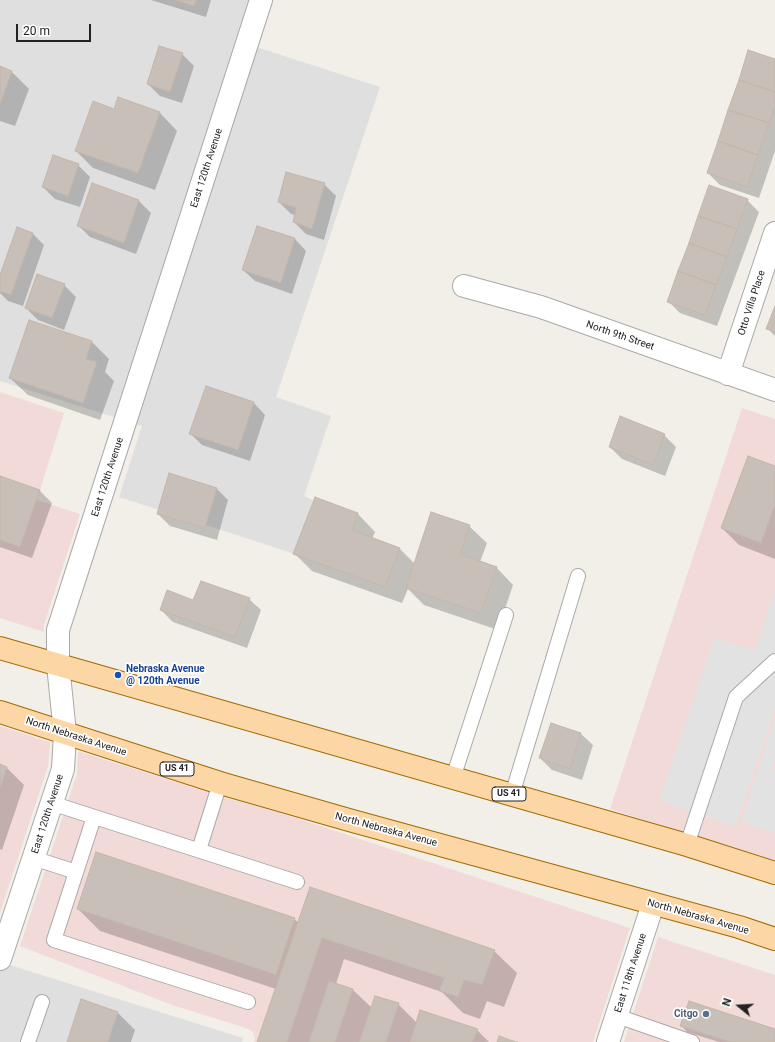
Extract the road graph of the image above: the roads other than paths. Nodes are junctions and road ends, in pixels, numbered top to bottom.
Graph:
1 (262, 0) edge
2 (775, 233) edge
3 (464, 286) dead end
4 (728, 374) junction
5 (775, 390) edge
6 (578, 576) dead end
7 (506, 615) dead end
8 (0, 648) edge
9 (775, 661) edge
10 (58, 665) junction
11 (0, 712) edge
12 (65, 733) junction
13 (453, 778) junction
14 (220, 783) junction
15 (512, 794) junction
16 (51, 803) junction
17 (94, 816) junction
18 (687, 845) junction
19 (199, 850) junction
20 (33, 858) junction
21 (76, 872) junction
22 (775, 873) edge
23 (297, 882) dead end
24 (653, 904) junction
25 (775, 939) edge
26 (0, 959) edge
27 (42, 1002) dead end
28 (248, 1002) dead end
29 (617, 1016) junction
30 (28, 1042) edge
31 (608, 1042) edge
32 (692, 1042) edge

1 - 10 street, East 120th Avenue
2 - 4 street, Otto Villa Place
3 - 4 street, North 9th Street
4 - 5 street, North 9th Street
6 - 15 lane
7 - 13 lane
8 - 10 main road, US 41
9 - 18 lane
10 - 12 street, East 120th Avenue
10 - 13 main road, US 41
11 - 12 main road, North Nebraska Avenue / US 41
12 - 14 main road, North Nebraska Avenue / US 41
12 - 16 street, East 120th Avenue
13 - 15 main road, US 41
14 - 19 lane
14 - 24 main road, North Nebraska Avenue / US 41
15 - 18 main road, US 41
16 - 17 lane
16 - 20 street, East 120th Avenue
17 - 19 lane
17 - 21 lane
18 - 22 main road, US 41
19 - 23 lane
20 - 21 lane
20 - 26 street, East 120th Avenue
21 - 28 lane
24 - 25 main road, North Nebraska Avenue / US 41
24 - 29 street, East 118th Avenue
27 - 30 lane
29 - 31 street, East 118th Avenue
29 - 32 lane

